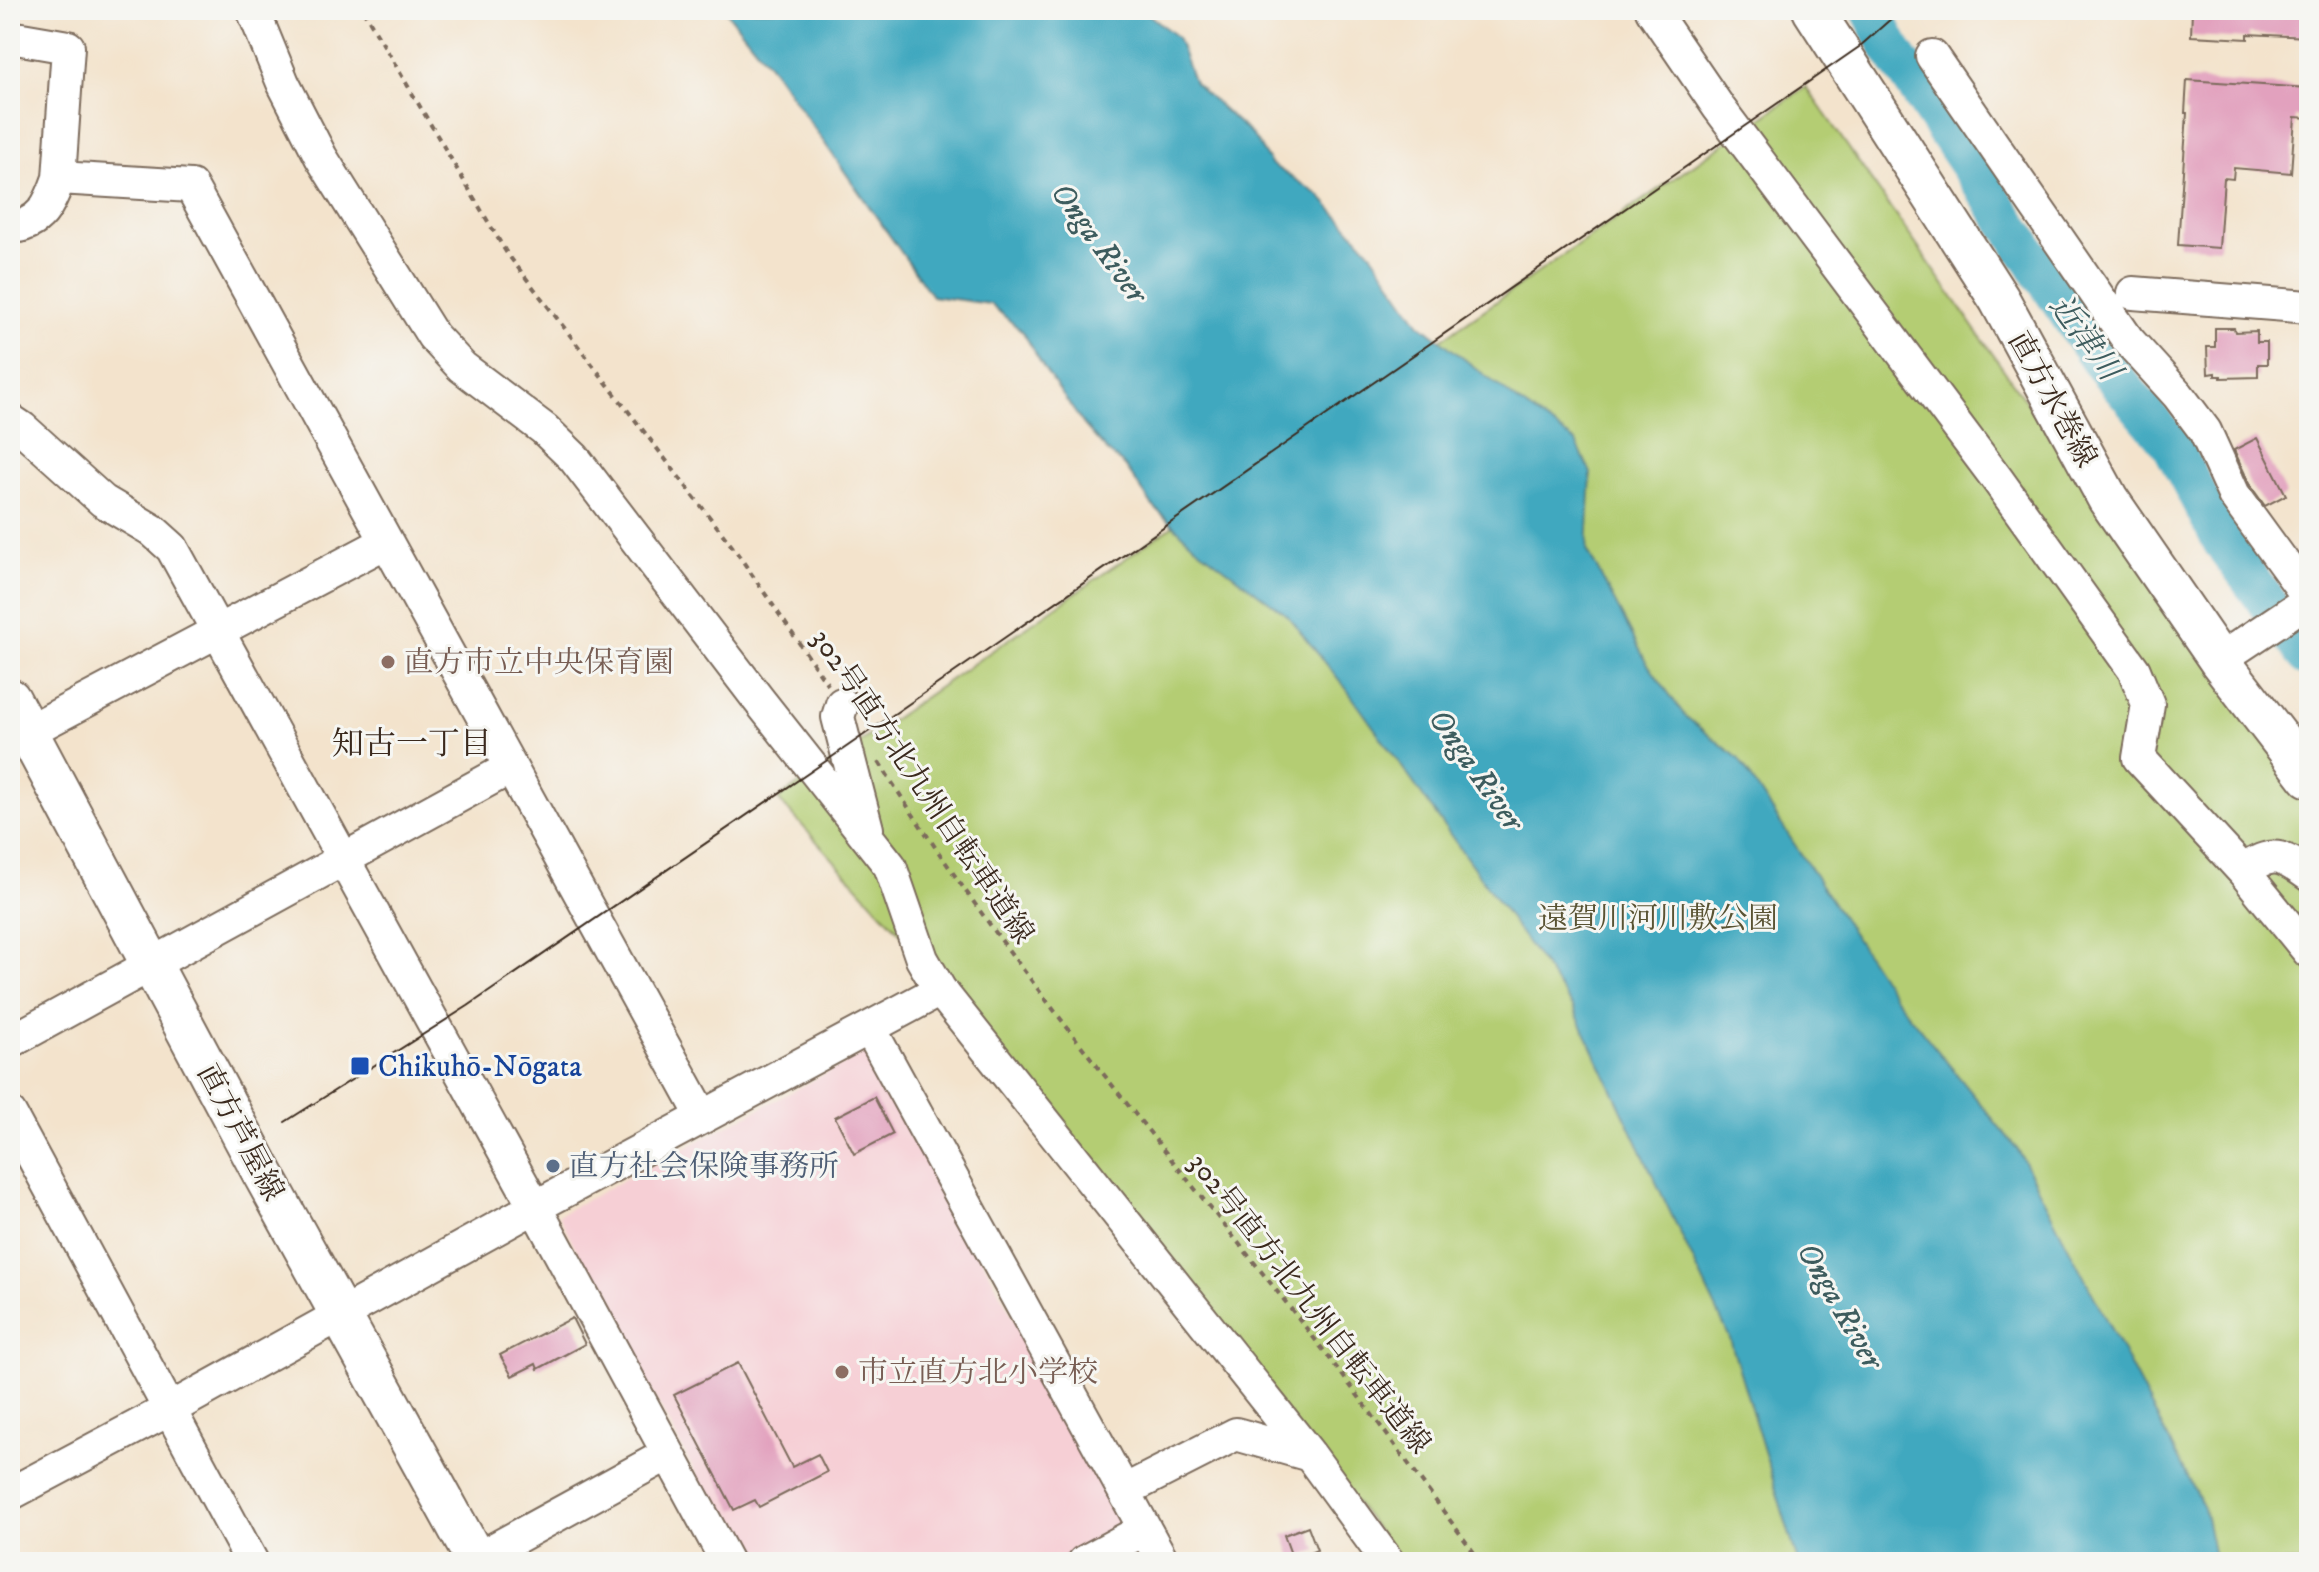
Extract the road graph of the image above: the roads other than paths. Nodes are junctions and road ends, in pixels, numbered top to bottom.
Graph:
1 (253, 10) edge
2 (1652, 10) edge
3 (1813, 10) edge
4 (10, 37) edge
5 (1932, 56) dead end
6 (59, 178) junction
7 (10, 227) edge
8 (2133, 293) dead end
9 (2309, 307) edge
10 (10, 420) edge
11 (386, 542) junction
12 (2306, 602) edge
13 (218, 633) junction
14 (2219, 660) junction
15 (842, 704) road end
16 (16, 724) edge
17 (510, 768) junction
18 (2309, 777) edge
19 (870, 840) junction
20 (345, 859) junction
21 (2243, 871) junction
22 (2309, 875) edge
23 (2309, 952) edge
24 (151, 965) junction
25 (940, 990) junction
26 (870, 1029) junction
27 (10, 1042) edge
28 (10, 1114) edge
29 (703, 1117) junction
30 (535, 1207) junction
31 (341, 1315) junction
32 (170, 1409) junction
33 (668, 1454) junction
34 (1310, 1455) junction
35 (1124, 1491) junction
36 (10, 1494) edge
37 (1145, 1529) junction
38 (475, 1561) edge
39 (252, 1562) edge
40 (727, 1562) edge
41 (1084, 1562) edge
42 (1163, 1562) edge
43 (1388, 1562) edge

1 - 19 street
2 - 21 street
3 - 14 main road, 直方水巻線
4 - 6 street
5 - 12 street
6 - 7 street
6 - 11 street
8 - 9 street
10 - 13 street
11 - 13 street
11 - 17 street
12 - 14 street
13 - 16 street
13 - 20 street
14 - 18 main road, 直方水巻線
15 - 19 street
16 - 24 main road, 直方芦屋線
17 - 20 street
17 - 29 street
19 - 25 street
20 - 24 street
20 - 30 street
21 - 22 street
21 - 23 street
24 - 27 street
24 - 31 main road, 直方芦屋線
25 - 26 street
25 - 34 street
26 - 29 street
26 - 35 street
28 - 32 street
29 - 30 street
30 - 31 street
30 - 33 street
31 - 32 street
31 - 38 main road, 直方芦屋線
32 - 36 street
32 - 39 street
33 - 38 street
33 - 40 street
34 - 35 street
34 - 43 street
35 - 37 street
37 - 41 street
37 - 42 street

